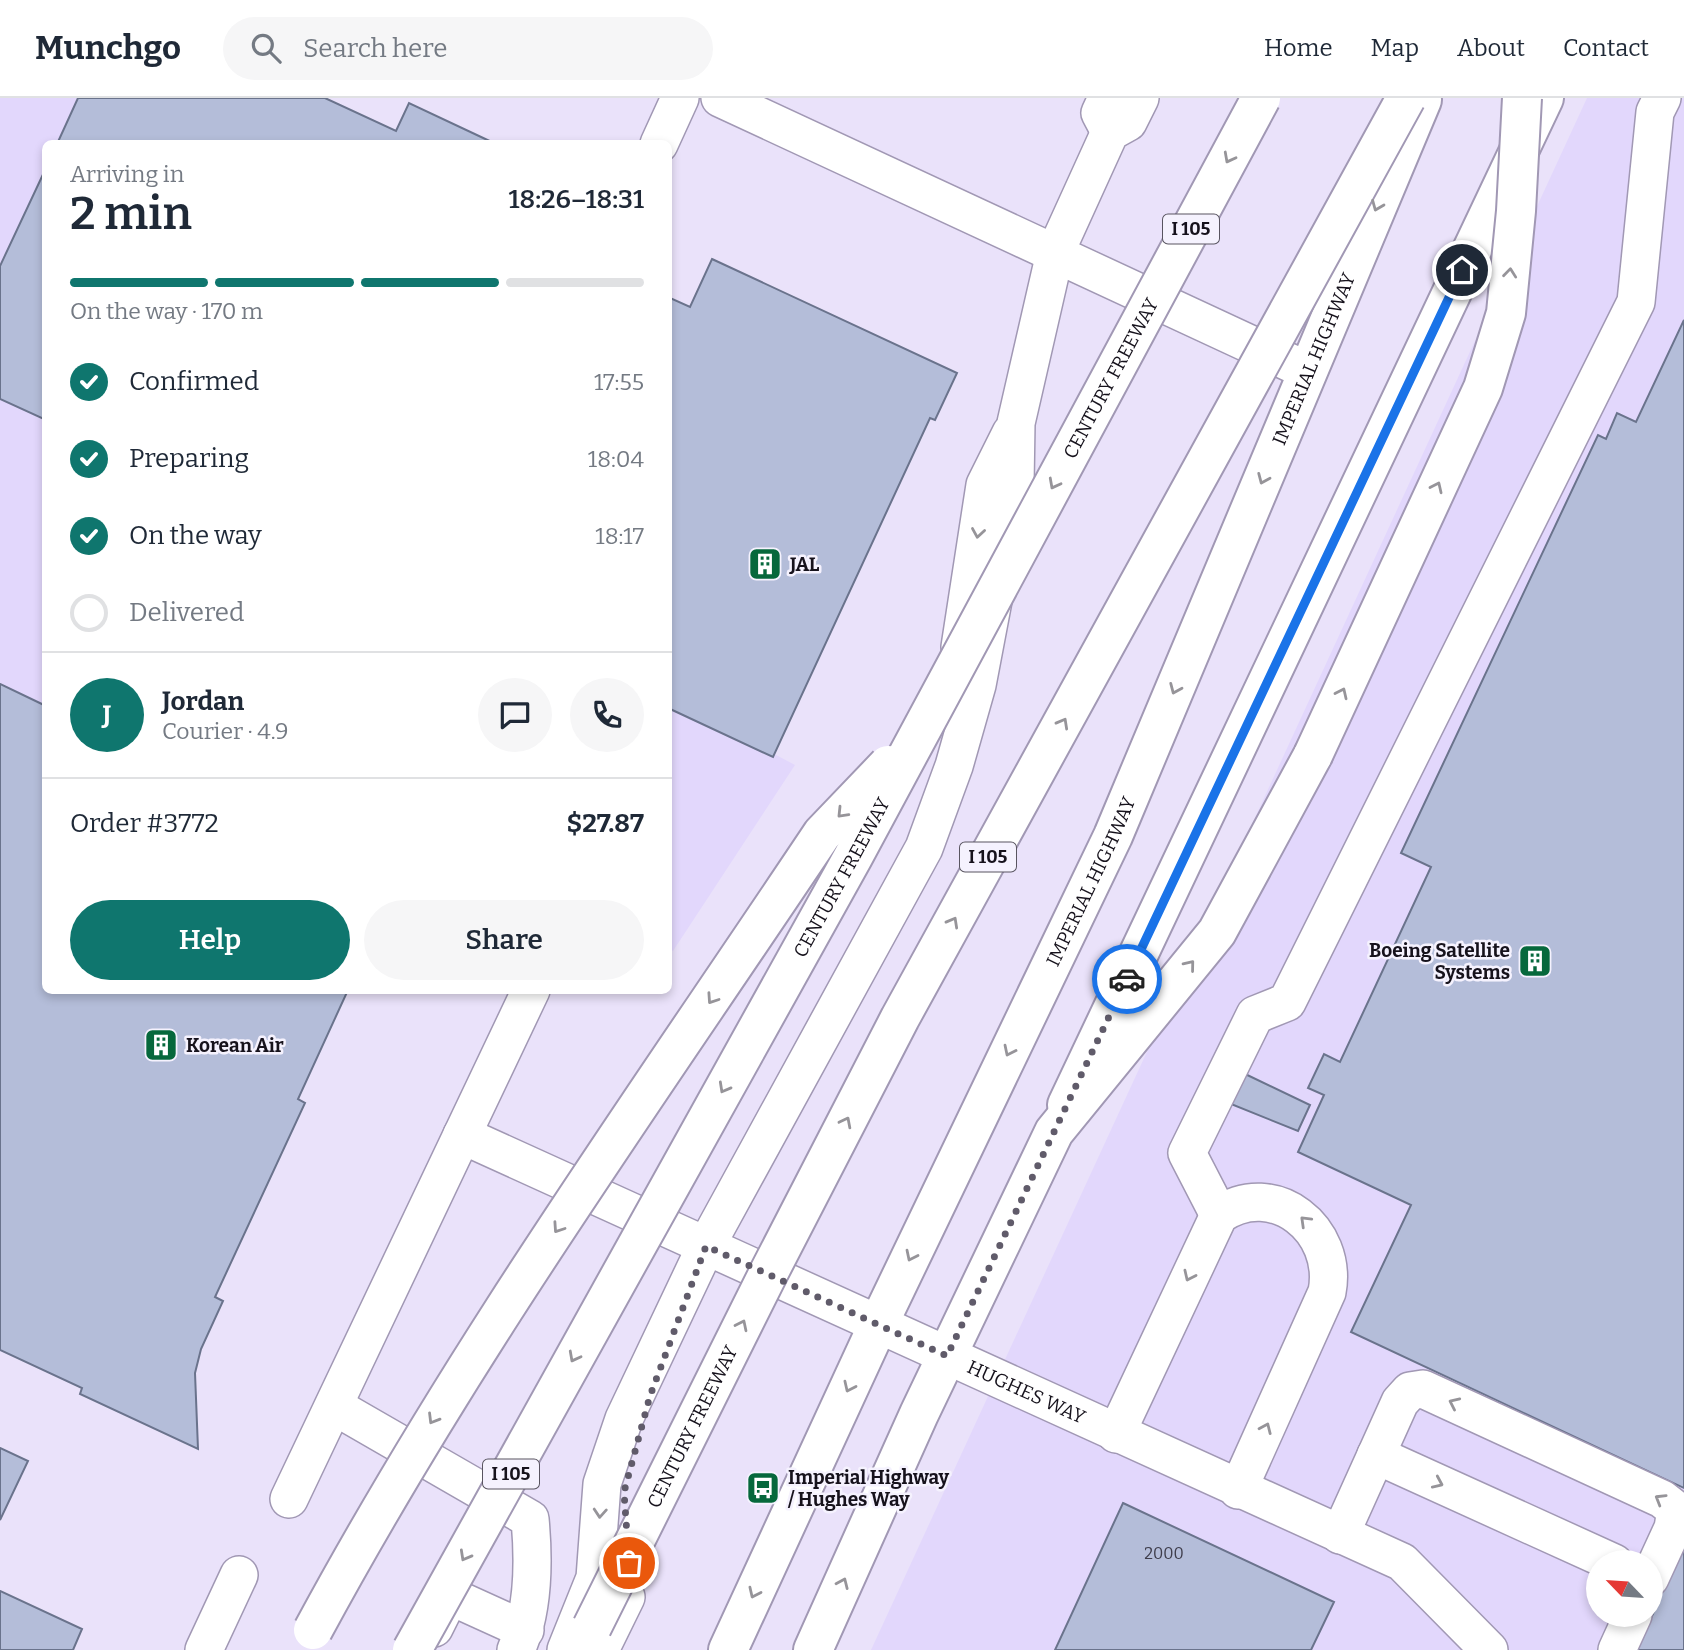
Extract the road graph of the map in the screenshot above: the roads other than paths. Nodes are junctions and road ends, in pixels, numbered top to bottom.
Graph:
1 (680, 98) edge
2 (720, 98) edge
3 (1140, 98) edge
4 (1261, 98) edge
5 (1406, 98) edge
6 (1423, 98) edge
7 (1522, 98) edge
8 (1544, 98) edge
9 (1662, 98) edge
10 (1109, 115) edge
11 (661, 140) edge
12 (1055, 253) junction
13 (1308, 371) junction
14 (923, 728) junction
15 (529, 994) edge
16 (1054, 1132) junction
17 (462, 1135) junction
18 (1219, 1214) junction
19 (706, 1246) junction
20 (878, 1325) junction
21 (947, 1356) junction
22 (334, 1406) junction
23 (1116, 1434) junction
24 (1376, 1455) junction
25 (1238, 1490) junction
26 (289, 1499) dead end
27 (1340, 1535) junction
28 (1586, 1550) edge
29 (1663, 1550) edge
30 (239, 1575) dead end
31 (1627, 1628) edge
32 (520, 1640) edge
33 (584, 1646) edge
34 (1480, 1646) edge
35 (204, 1650) edge
36 (302, 1650) edge
37 (412, 1650) edge
38 (424, 1650) edge
39 (728, 1650) edge
40 (813, 1650) edge
41 (1617, 1650) edge

1 - 11 street
2 - 12 street
3 - 10 street
4 -> 14 main road, CENTURY FREEWAY / I 105, bridge
33 -> 5 main road, CENTURY FREEWAY / I 105, bridge
6 -> 13 main road, IMPERIAL HIGHWAY
16 -> 7 main road, bridge
8 - 16 main road
9 - 18 street
10 - 12 street
12 - 13 street
12 - 19 street
13 -> 20 main road, IMPERIAL HIGHWAY
14 -> 36 main road, bridge
14 -> 37 main road, CENTURY FREEWAY / I 105, bridge
15 - 17 street
16 - 21 main road
17 - 19 street, HUGHES WAY
17 - 22 street
18 -> 23 street
25 -> 18 street
19 - 20 street, HUGHES WAY
19 - 33 street
20 - 21 street, HUGHES WAY
20 -> 39 main road, IMPERIAL HIGHWAY
21 - 23 street, HUGHES WAY
40 -> 21 main road
22 - 26 street
22 - 32 street
23 - 25 street, HUGHES WAY
24 - 27 street
24 -> 28 street
29 -> 24 street
25 - 27 street, HUGHES WAY
27 - 34 street, HUGHES WAY
30 - 35 street
31 - 41 street
32 - 38 street

